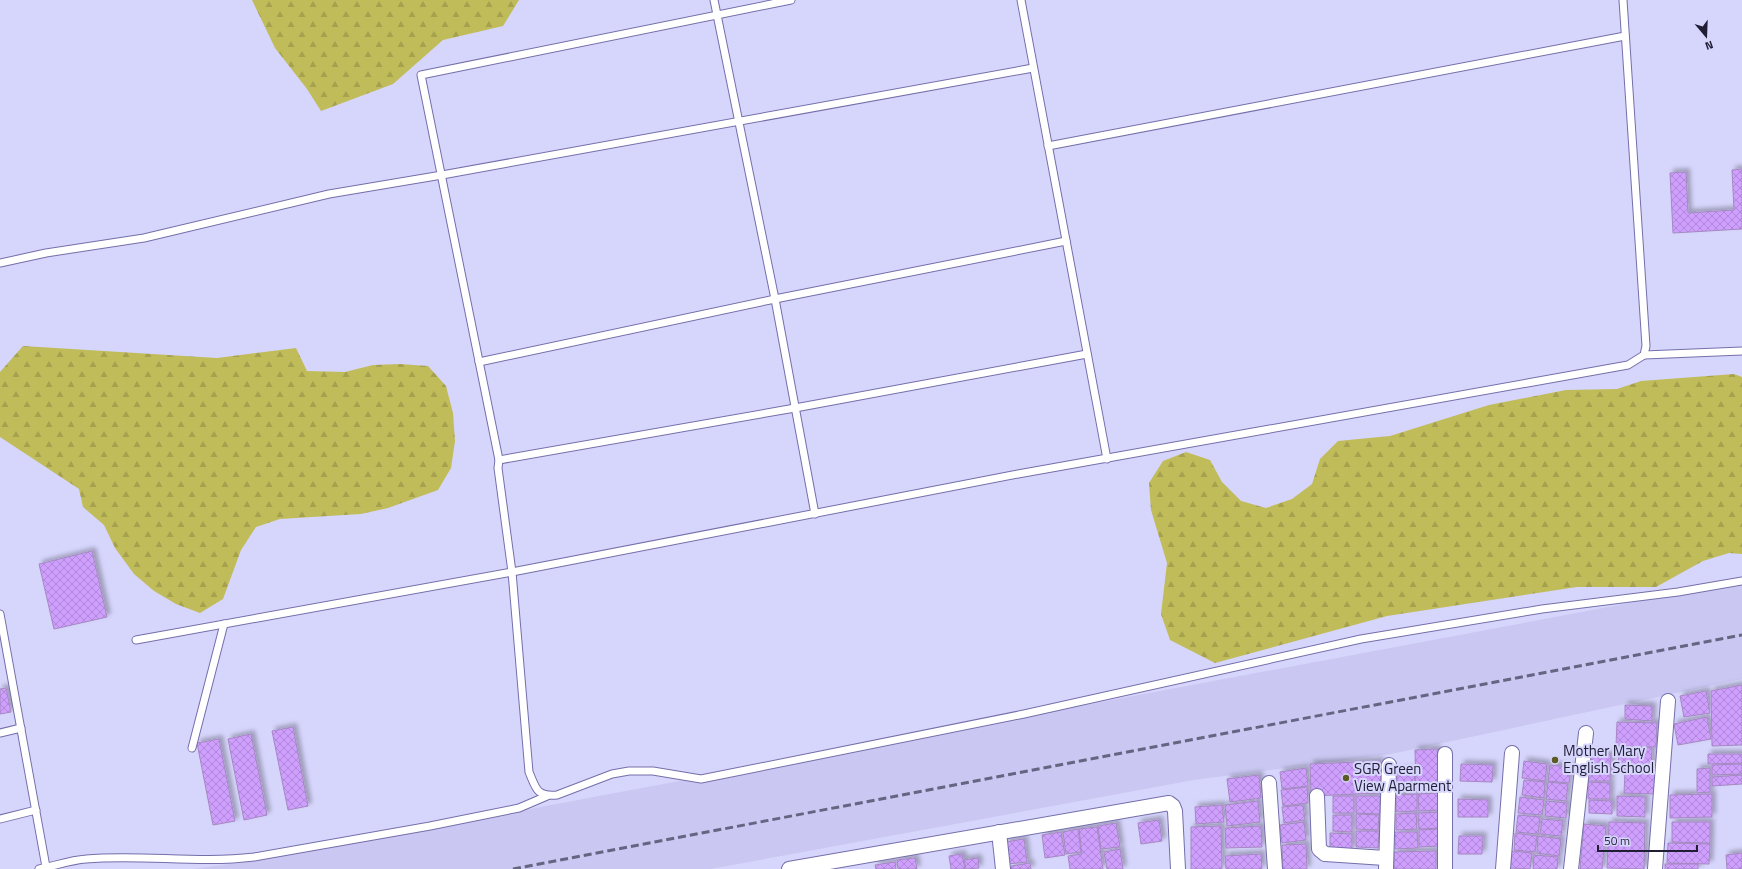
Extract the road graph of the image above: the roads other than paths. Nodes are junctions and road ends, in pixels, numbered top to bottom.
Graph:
1 (714, 0) edge
2 (791, 0) edge
3 (1021, 0) edge
4 (1623, 0) edge
5 (717, 14) junction
6 (1624, 36) junction
7 (1033, 68) junction
8 (738, 121) junction
9 (1048, 146) junction
10 (442, 175) junction
11 (1066, 241) junction
12 (0, 263) edge
13 (775, 299) junction
14 (1742, 351) edge
15 (1087, 354) junction
16 (1644, 354) junction
17 (479, 362) junction
18 (795, 408) junction
19 (1107, 459) junction
20 (499, 460) junction
21 (815, 514) junction
22 (512, 572) junction
23 (1742, 581) edge
24 (0, 614) edge
25 (224, 624) junction
26 (136, 640) dead end
27 (1668, 701) dead end
28 (21, 728) junction
29 (0, 733) edge
30 (1586, 733) dead end
31 (192, 748) dead end
32 (1512, 753) dead end
33 (1445, 754) dead end
34 (1389, 765) dead end
35 (1270, 783) dead end
36 (547, 796) junction
37 (1318, 796) dead end
38 (36, 810) junction
39 (0, 819) edge
40 (999, 832) junction
41 (1386, 863) edge
42 (46, 867) junction
43 (39, 869) edge
44 (789, 869) edge
45 (1003, 869) edge
46 (1178, 869) edge
47 (1275, 869) edge
48 (1445, 869) edge
49 (1503, 869) edge
50 (1571, 869) edge
51 (1655, 869) edge

1 - 5 lane
2 - 5 lane
3 - 7 lane
4 - 6 lane
5 - 8 lane
5 - 10 lane
6 - 9 lane
6 - 16 lane
7 - 8 lane
7 - 9 lane
8 - 10 lane
8 - 13 lane
9 - 11 lane
10 - 12 lane
10 - 17 lane
11 - 13 lane
11 - 15 lane
13 - 17 lane
13 - 18 lane
14 - 16 lane
15 - 18 lane
15 - 19 lane
16 - 19 lane
17 - 20 lane
18 - 20 lane
18 - 21 lane
19 - 21 lane
20 - 22 lane
21 - 22 lane
22 - 25 lane
22 - 36 lane
23 - 36 lane
24 - 28 lane
25 - 26 lane
25 - 31 lane
27 - 51 street
28 - 29 lane
28 - 38 lane
30 - 50 street
32 - 49 street
33 - 48 street
34 - 41 street
35 - 47 street
36 - 42 lane
37 - 41 street
38 - 39 lane
38 - 42 lane
40 - 44 street
40 - 45 street
40 - 46 street
42 - 43 lane

